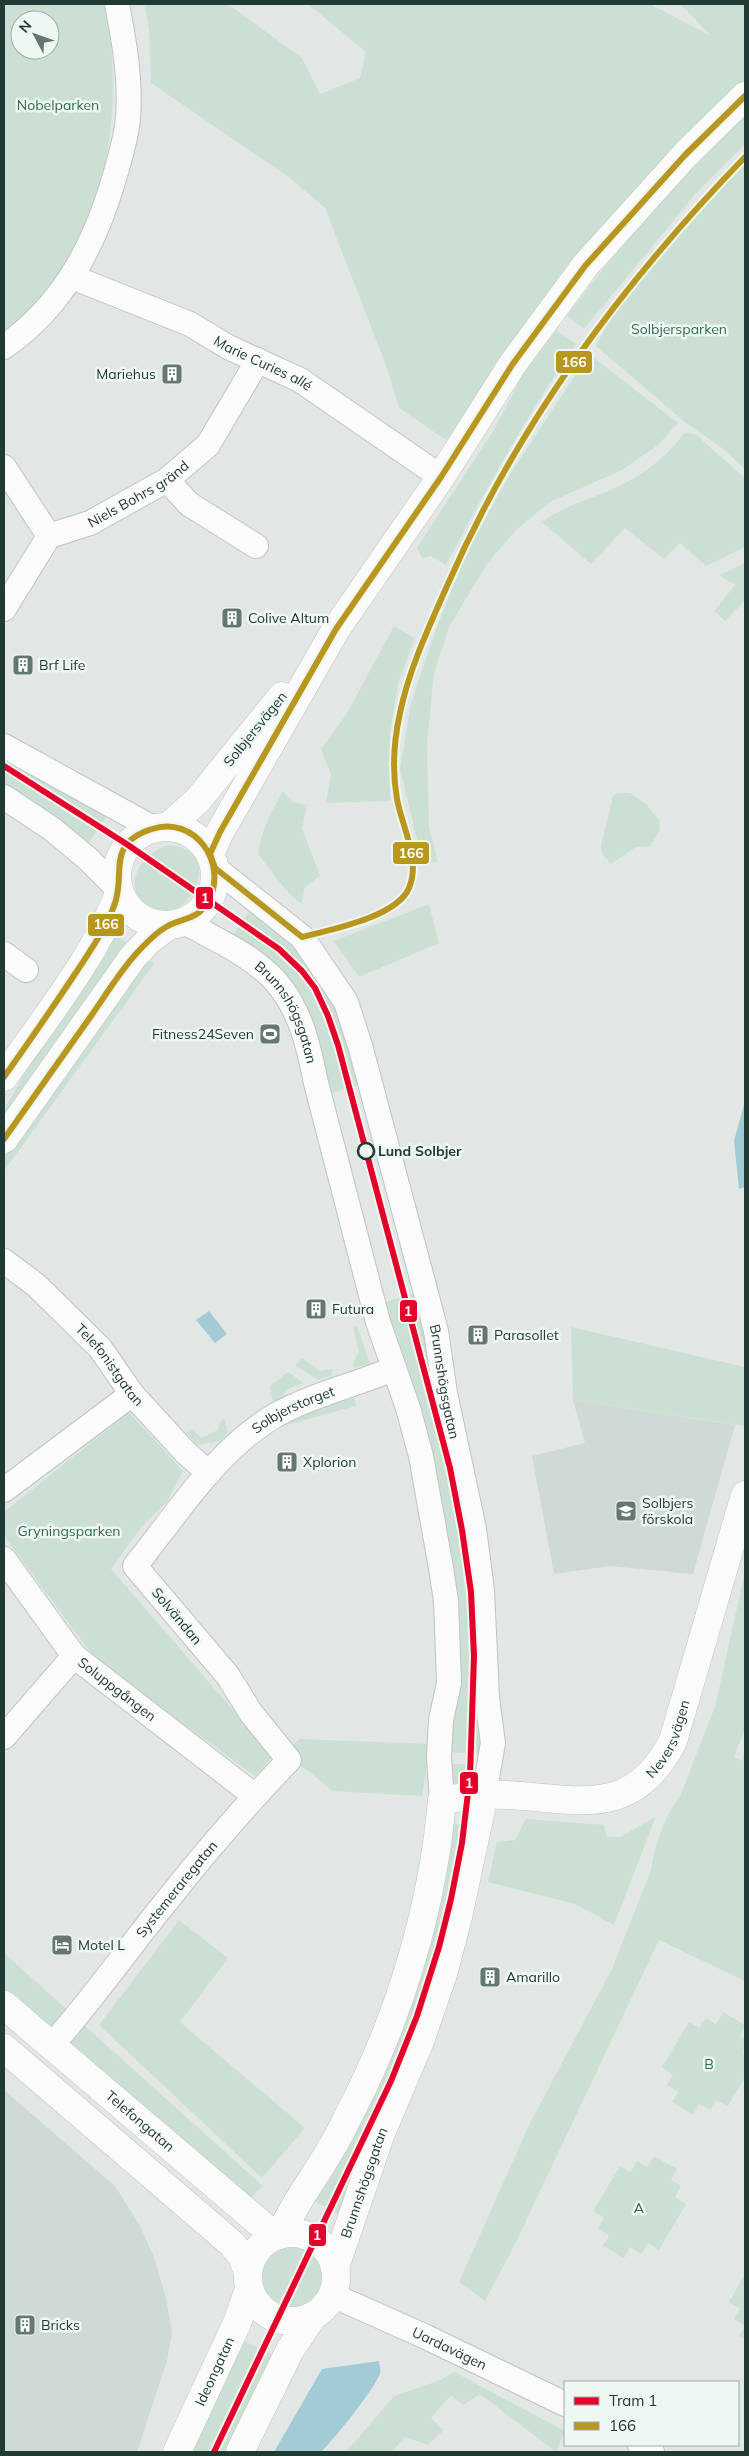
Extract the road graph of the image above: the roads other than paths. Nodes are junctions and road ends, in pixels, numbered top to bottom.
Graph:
1 (117, 4) edge
2 (745, 96) edge
3 (72, 276) junction
4 (4, 347) edge
5 (258, 360) junction
6 (4, 467) edge
7 (440, 477) junction
8 (167, 480) junction
9 (49, 536) junction
10 (256, 546) dead end
11 (4, 609) edge
12 (336, 629) junction
13 (4, 746) edge
14 (4, 797) edge
15 (161, 827) junction
16 (212, 861) junction
17 (118, 891) junction
18 (176, 924) junction
19 (4, 954) edge
20 (26, 970) dead end
21 (4, 1077) edge
22 (4, 1139) edge
23 (4, 1261) edge
24 (393, 1369) junction
25 (132, 1394) junction
26 (209, 1473) junction
27 (4, 1490) edge
28 (745, 1495) edge
29 (4, 1559) edge
30 (74, 1656) junction
31 (4, 1737) edge
32 (289, 1760) joint
33 (484, 1795) junction
34 (255, 1796) junction
35 (442, 1800) junction
36 (4, 2005) edge
37 (51, 2046) junction
38 (4, 2048) edge
39 (278, 2236) junction
40 (335, 2267) junction
41 (249, 2281) junction
42 (332, 2295) junction
43 (313, 2316) junction
44 (564, 2404) edge
45 (177, 2452) edge
46 (240, 2452) edge

1 - 3 street
2 - 7 street, Solbjersvägen
3 - 4 street
3 - 5 street, Marie Curies allé
5 - 7 street, Marie Curies allé
5 - 8 street, Niels Bohrs gränd
6 - 9 street
7 - 12 street, Solbjersvägen
8 - 9 street, Niels Bohrs gränd
8 - 10 street
9 - 11 street
12 - 15 street, Solbjersvägen
12 - 16 street, Solbjersvägen
13 - 15 street
14 - 17 street
15 - 16 street
15 - 17 street, Solbjersvägen
16 - 18 street, Solbjersvägen
16 - 33 street, Brunnshögsgatan
17 - 18 street
17 - 21 street, Solbjersvägen
18 - 22 street, Solbjersvägen
18 - 24 street, Brunnshögsgatan
19 - 20 street
23 - 25 street, Telefonistgatan
24 - 26 street, Solbjerstorget
24 - 35 street, Brunnshögsgatan
25 - 26 street, Telefonistgatan
25 - 27 street
26 - 32 street, Solvändan
28 - 33 street, Neversvägen
29 - 30 street, Soluppgången
30 - 31 street
30 - 34 street, Soluppgången
32 - 34 street, Systemeraregatan
33 - 35 street, Neversvägen
33 - 40 street, Brunnshögsgatan
34 - 37 street, Systemeraregatan
35 - 39 street, Brunnshögsgatan
36 - 37 street, Telefongatan
37 - 39 street, Telefongatan
38 - 41 street
39 - 40 street
39 - 41 street
40 - 42 street
41 - 43 street
41 - 45 street, Ideongatan
42 - 43 street
42 - 44 street, Uardavägen
43 - 46 street

